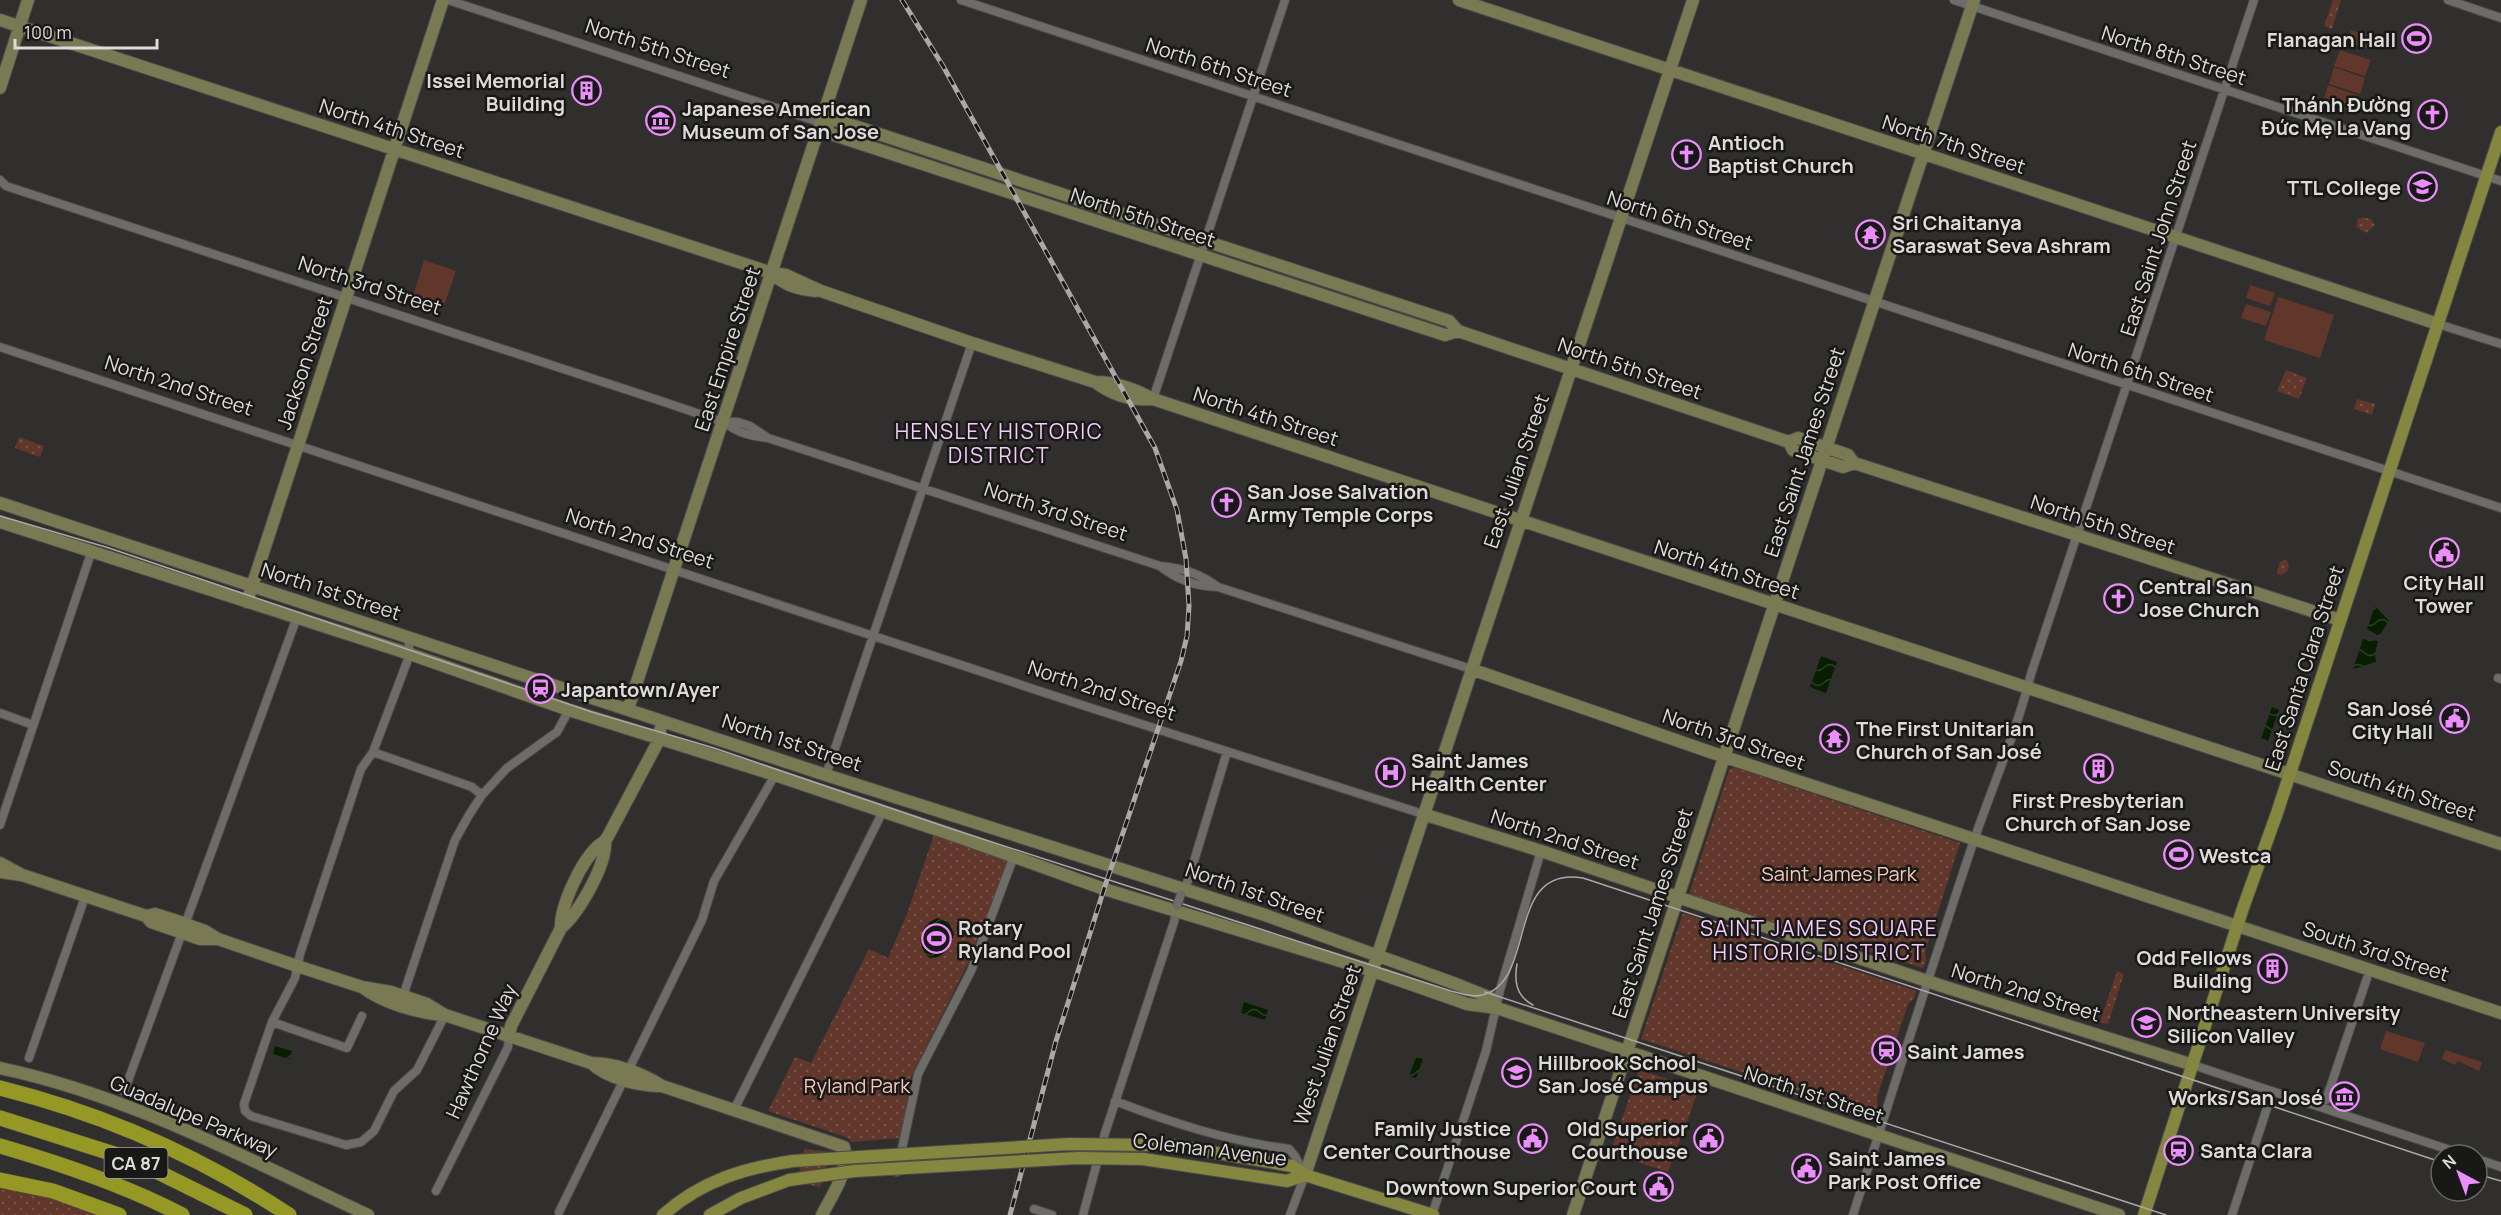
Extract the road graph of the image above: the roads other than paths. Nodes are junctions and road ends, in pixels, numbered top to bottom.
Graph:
1 (28, 0) edge
2 (443, 0) edge
3 (448, 0) edge
4 (861, 0) edge
5 (960, 0) edge
6 (1285, 0) edge
7 (1459, 0) edge
8 (1693, 0) edge
9 (1954, 0) edge
10 (2254, 0) edge
11 (2448, 0) edge
12 (1973, 3) edge
13 (2501, 18) edge
14 (0, 20) edge
15 (20, 27) junction
16 (1669, 71) junction
17 (0, 88) edge
18 (2225, 90) junction
19 (1254, 96) junction
20 (822, 123) junction
21 (2501, 132) edge
22 (395, 150) junction
23 (1923, 154) junction
24 (2486, 177) junction
25 (2501, 182) edge
26 (2, 184) edge
27 (1620, 218) junction
28 (2175, 238) junction
29 (1204, 241) junction
30 (1198, 255) junction
31 (772, 273) junction
32 (346, 298) junction
33 (1875, 301) junction
34 (2438, 324) junction
35 (1458, 331) junction
36 (972, 343) junction
37 (2501, 344) edge
38 (0, 347) edge
39 (1570, 368) junction
40 (2126, 386) junction
41 (1153, 399) junction
42 (723, 422) junction
43 (298, 445) junction
44 (1824, 454) junction
45 (2389, 472) junction
46 (922, 488) junction
47 (0, 503) edge
48 (2501, 508) edge
49 (1520, 521) junction
50 (0, 522) edge
51 (2077, 535) junction
52 (92, 550) junction
53 (674, 570) junction
54 (252, 585) junction
55 (247, 602) junction
56 (1774, 604) junction
57 (297, 617) junction
58 (2340, 620) junction
59 (873, 636) junction
60 (408, 637) junction
61 (410, 654) junction
62 (1472, 669) junction
63 (2028, 687) junction
64 (628, 709) junction
65 (568, 710) junction
66 (0, 713) edge
67 (656, 718) junction
68 (33, 725) junction
69 (660, 738) junction
70 (373, 752) junction
71 (1227, 752) junction
72 (1724, 756) junction
73 (2290, 774) junction
74 (776, 775) junction
75 (826, 775) junction
76 (482, 795) junction
77 (882, 811) junction
78 (1423, 814) junction
79 (0, 825) edge
80 (1974, 838) junction
81 (2501, 844) edge
82 (1541, 851) junction
83 (1014, 856) junction
84 (0, 863) edge
85 (0, 872) edge
86 (22, 875) junction
87 (1182, 891) junction
88 (85, 897) junction
89 (1677, 898) junction
90 (1176, 909) junction
91 (2238, 926) junction
92 (183, 928) junction
93 (1378, 956) junction
94 (297, 966) junction
95 (1373, 971) junction
96 (2367, 978) dead end
97 (1927, 981) junction
98 (404, 1001) junction
99 (1497, 1008) junction
100 (2501, 1013) edge
101 (445, 1015) junction
102 (362, 1016) dead end
103 (272, 1022) junction
104 (509, 1036) junction
105 (1626, 1052) junction
106 (29, 1058) dead end
107 (2193, 1065) junction
108 (0, 1068) edge
109 (627, 1075) junction
110 (0, 1088) edge
111 (124, 1092) dead end
112 (2326, 1100) dead end
113 (1115, 1101) junction
114 (2269, 1102) dead end
115 (734, 1110) junction
116 (0, 1118) edge
117 (1877, 1136) junction
118 (2429, 1143) edge
119 (0, 1146) edge
120 (901, 1154) junction
121 (846, 1156) junction
122 (897, 1172) dead end
123 (1305, 1175) junction
124 (0, 1180) edge
125 (436, 1191) dead end
126 (1034, 1209) dead end
127 (559, 1212) dead end
128 (119, 1215) edge
129 (182, 1215) edge
130 (245, 1215) edge
131 (289, 1215) edge
132 (368, 1215) edge
133 (663, 1215) edge
134 (710, 1215) edge
135 (822, 1215) edge
136 (1052, 1215) edge
137 (1083, 1215) edge
138 (1290, 1215) edge
139 (1432, 1215) edge
140 (1573, 1215) edge
141 (1853, 1215) edge
142 (2120, 1215) edge
143 (2144, 1215) edge
144 (2232, 1215) edge

1 - 15 street
2 - 22 street, Jackson Street
3 - 20 street, North 5th Street
4 - 20 street, East Empire Street
5 - 19 street, North 6th Street
6 - 19 street
7 - 16 street, North 7th Street
8 - 16 street, East Julian Street
9 - 12 street, North 8th Street
10 - 18 street, East Saint John Street
11 - 13 street
12 - 18 street, North 8th Street
12 - 23 street, East Saint James Street
14 - 15 street, North 4th Street
15 - 17 street
15 - 22 street, North 4th Street
16 - 23 street, North 7th Street
16 - 27 street, East Julian Street
18 - 24 street, North 8th Street
18 - 28 street, East Saint John Street
19 - 27 street, North 6th Street
19 - 29 street
20 - 29 street, North 5th Street
20 - 30 street, North 5th Street
20 - 31 street, East Empire Street
21 - 24 main road, East Santa Clara Street
22 - 31 street, North 4th Street
22 - 32 street, Jackson Street
23 - 28 street, North 7th Street
23 - 33 street, East Saint James Street
24 - 25 street, North 8th Street
24 - 34 main road, East Santa Clara Street
26 - 32 street, North 3rd Street
27 - 33 street, North 6th Street
27 - 39 street, East Julian Street
28 - 34 street, North 7th Street
28 - 40 street, East Saint John Street
29 - 30 street
29 - 35 street, North 5th Street
30 - 35 street, North 5th Street
30 - 41 street
31 - 36 street, North 4th Street
31 - 42 street, East Empire Street
32 - 42 street, North 3rd Street
32 - 43 street, Jackson Street
33 - 40 street, North 6th Street
33 - 44 street, East Saint James Street
34 - 37 street
34 - 45 main road, East Santa Clara Street
35 - 39 street, North 5th Street
36 - 41 street, North 4th Street
36 - 46 street
38 - 43 street, North 2nd Street
39 - 44 street, North 5th Street
39 - 49 street, East Julian Street
40 - 45 street, North 6th Street
40 - 51 street, East Saint John Street
41 - 49 street, North 4th Street
42 - 46 street, North 3rd Street
42 - 53 street, East Empire Street
43 - 53 street, North 2nd Street
43 - 54 street, Jackson Street
44 - 51 street, North 5th Street
44 - 56 street, East Saint James Street
45 - 48 street, North 6th Street
45 - 58 main road, East Santa Clara Street
46 - 59 street
46 - 62 street, North 3rd Street
47 - 54 street, North 1st Street
49 - 56 street, North 4th Street
49 - 62 street, East Julian Street
50 - 52 street, North 1st Street
51 - 58 street, North 5th Street
51 - 63 street, East Saint John Street
52 - 55 street, North 1st Street
52 - 68 street
53 - 59 street, North 2nd Street
53 - 64 street, East Empire Street
54 - 55 street, Jackson Street
54 - 60 street, North 1st Street
55 - 57 street, North 1st Street
56 - 63 street, North 4th Street
56 - 72 street, East Saint James Street
57 - 61 street, North 1st Street
57 - 92 street
58 - 73 main road, East Santa Clara Street
59 - 71 street, North 2nd Street
59 - 75 street
60 - 61 street
60 - 64 street, North 1st Street
61 - 65 street, North 1st Street
61 - 70 street
62 - 72 street, North 3rd Street
62 - 78 street, East Julian Street
63 - 73 street, North 4th Street
63 - 80 street, East Saint John Street
64 - 67 street, North 1st Street
65 - 69 street, North 1st Street
65 - 76 street
66 - 68 street
67 - 69 street
67 - 75 street, North 1st Street
68 - 79 street
69 - 74 street, North 1st Street
69 - 104 street, Hawthorne Way
70 - 76 street
70 - 94 street
71 - 78 street, North 2nd Street
71 - 87 street
72 - 80 street, North 3rd Street
72 - 89 street, East Saint James Street
73 - 81 street, South 4th Street
73 - 91 main road, East Santa Clara Street
74 - 77 street, North 1st Street
74 - 109 street
75 - 87 street, North 1st Street
76 - 98 street
77 - 83 street, North 1st Street
77 - 115 street
78 - 82 street, North 2nd Street
78 - 93 street, East Julian Street
80 - 91 street, North 3rd Street
80 - 97 street, East Saint John Street
82 - 89 street, North 2nd Street
82 - 99 street
83 - 90 street, North 1st Street
83 - 120 street
84 - 86 street
85 - 86 street
86 - 88 street
87 - 90 street, bridge
87 - 93 street, North 1st Street
88 - 92 street
88 - 106 street
89 - 97 street, North 2nd Street
89 - 105 street, East Saint James Street
90 - 95 street, North 1st Street
90 - 113 street
91 - 100 street, South 3rd Street
91 - 107 main road, East Santa Clara Street
92 - 94 street
92 - 111 street
93 - 95 street, West Julian Street
93 - 99 street, North 1st Street
94 - 98 street
94 - 103 street
95 - 99 street, North 1st Street
95 - 123 street, West Julian Street
96 - 112 street
97 - 107 street, North 2nd Street
97 - 117 street, East Saint John Street
98 - 101 street
99 - 105 street, North 1st Street
99 - 139 street
101 - 103 street
101 - 104 street
102 - 103 street
104 - 109 street
104 - 125 street, Hawthorne Way
105 - 117 street, North 1st Street
105 - 140 street, East Saint James Street
107 - 118 street
107 - 143 main road, East Santa Clara Street
108 - 132 street, Guadalupe Parkway
109 - 115 street
109 - 127 street
110 - 131 highway
113 - 123 street
113 - 137 street
114 - 144 street
115 - 121 street
116 - 130 highway, CA 87
117 - 141 street, East Saint John Street
117 - 142 street, North 1st Street
119 - 129 highway, CA 87
120 - 121 street
120 - 122 street
121 - 135 street
123 - 133 main road, Coleman Avenue, bridge
123 - 134 main road, Coleman Avenue, bridge
123 - 138 street, West Julian Street
123 - 139 main road
124 - 128 highway
126 - 136 street

